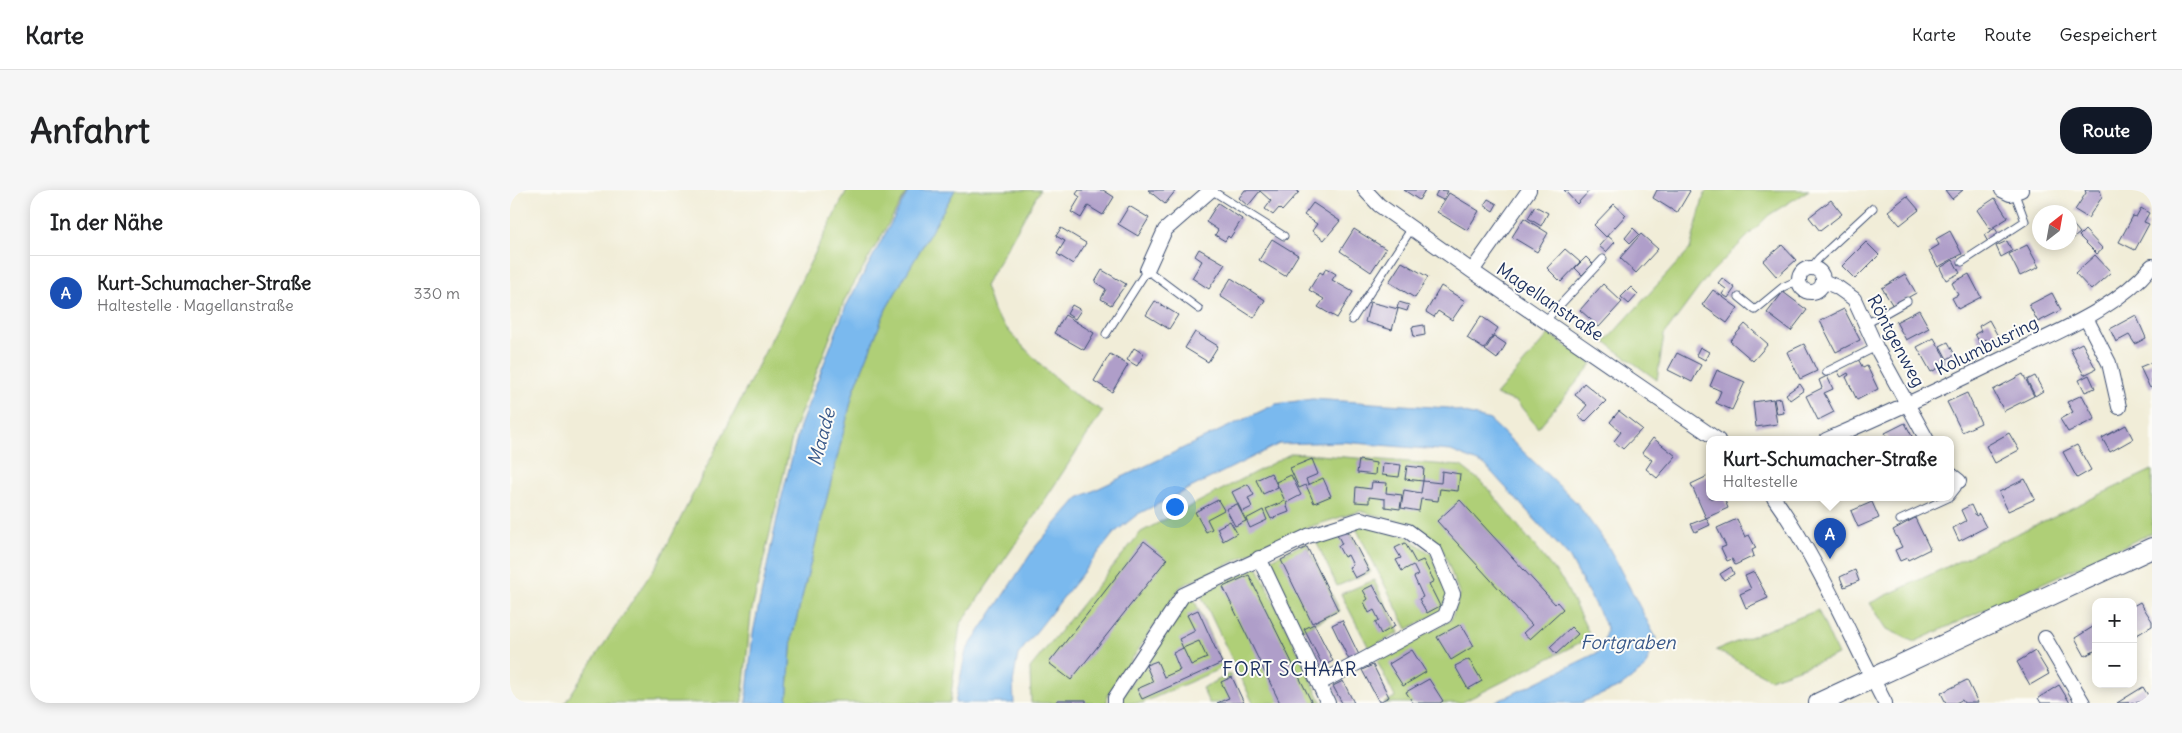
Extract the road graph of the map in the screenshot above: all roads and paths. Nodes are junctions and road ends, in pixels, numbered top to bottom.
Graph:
1 (1211, 190) edge
2 (1365, 190) edge
3 (1529, 190) edge
4 (2013, 191) edge
5 (1873, 208) dead end
6 (1412, 228) junction
7 (1284, 236) dead end
8 (1603, 259) dead end
9 (1962, 262) dead end
10 (2152, 266) edge
11 (1811, 268) junction
12 (1147, 270) junction
13 (1472, 271) junction
14 (1798, 280) junction
15 (1823, 281) junction
16 (1739, 297) dead end
17 (1907, 302) dead end
18 (1199, 309) dead end
19 (2086, 318) junction
20 (1352, 320) dead end
21 (1545, 321) junction
22 (1866, 324) junction
23 (1106, 334) dead end
24 (1876, 347) junction
25 (1826, 372) dead end
26 (1908, 405) junction
27 (2119, 407) dead end
28 (1712, 436) edge
29 (1835, 436) edge
30 (1925, 436) edge
31 (1954, 478) edge
32 (1954, 491) edge
33 (1776, 501) edge
34 (1940, 501) edge
35 (1900, 520) dead end
36 (2152, 548) edge
37 (1259, 558) junction
38 (2045, 638) dead end
39 (1872, 678) junction
40 (1320, 683) junction
41 (1115, 703) edge
42 (1328, 703) edge
43 (1819, 703) edge
44 (1885, 703) edge
45 (2083, 703) edge

1 - 7 lane
1 - 12 street
2 - 6 street, Magellanstraße
3 - 13 street
4 - 9 lane
5 - 11 lane
6 - 13 street, Magellanstraße
6 - 20 lane
8 - 21 lane
10 - 19 street, Kolumbusring
11 - 14 street
11 - 15 street, Röntgenweg
12 - 18 lane
12 - 23 lane
13 - 21 street, Magellanstraße
14 - 15 street
14 - 16 lane
15 - 22 street, Röntgenweg
17 - 22 lane
19 - 26 street, Kolumbusring
19 - 27 street
21 - 28 street, Magellanstraße
22 - 24 street, Röntgenweg
24 - 25 lane
24 - 26 street, Röntgenweg
26 - 29 street, Kolumbusring
26 - 30 street, Röntgenweg
31 - 32 lane
33 - 39 street
34 - 35 lane
36 - 39 main road
37 - 40 street
37 - 40 street
37 - 41 street
38 - 45 street
39 - 43 main road
39 - 44 street
40 - 42 street

